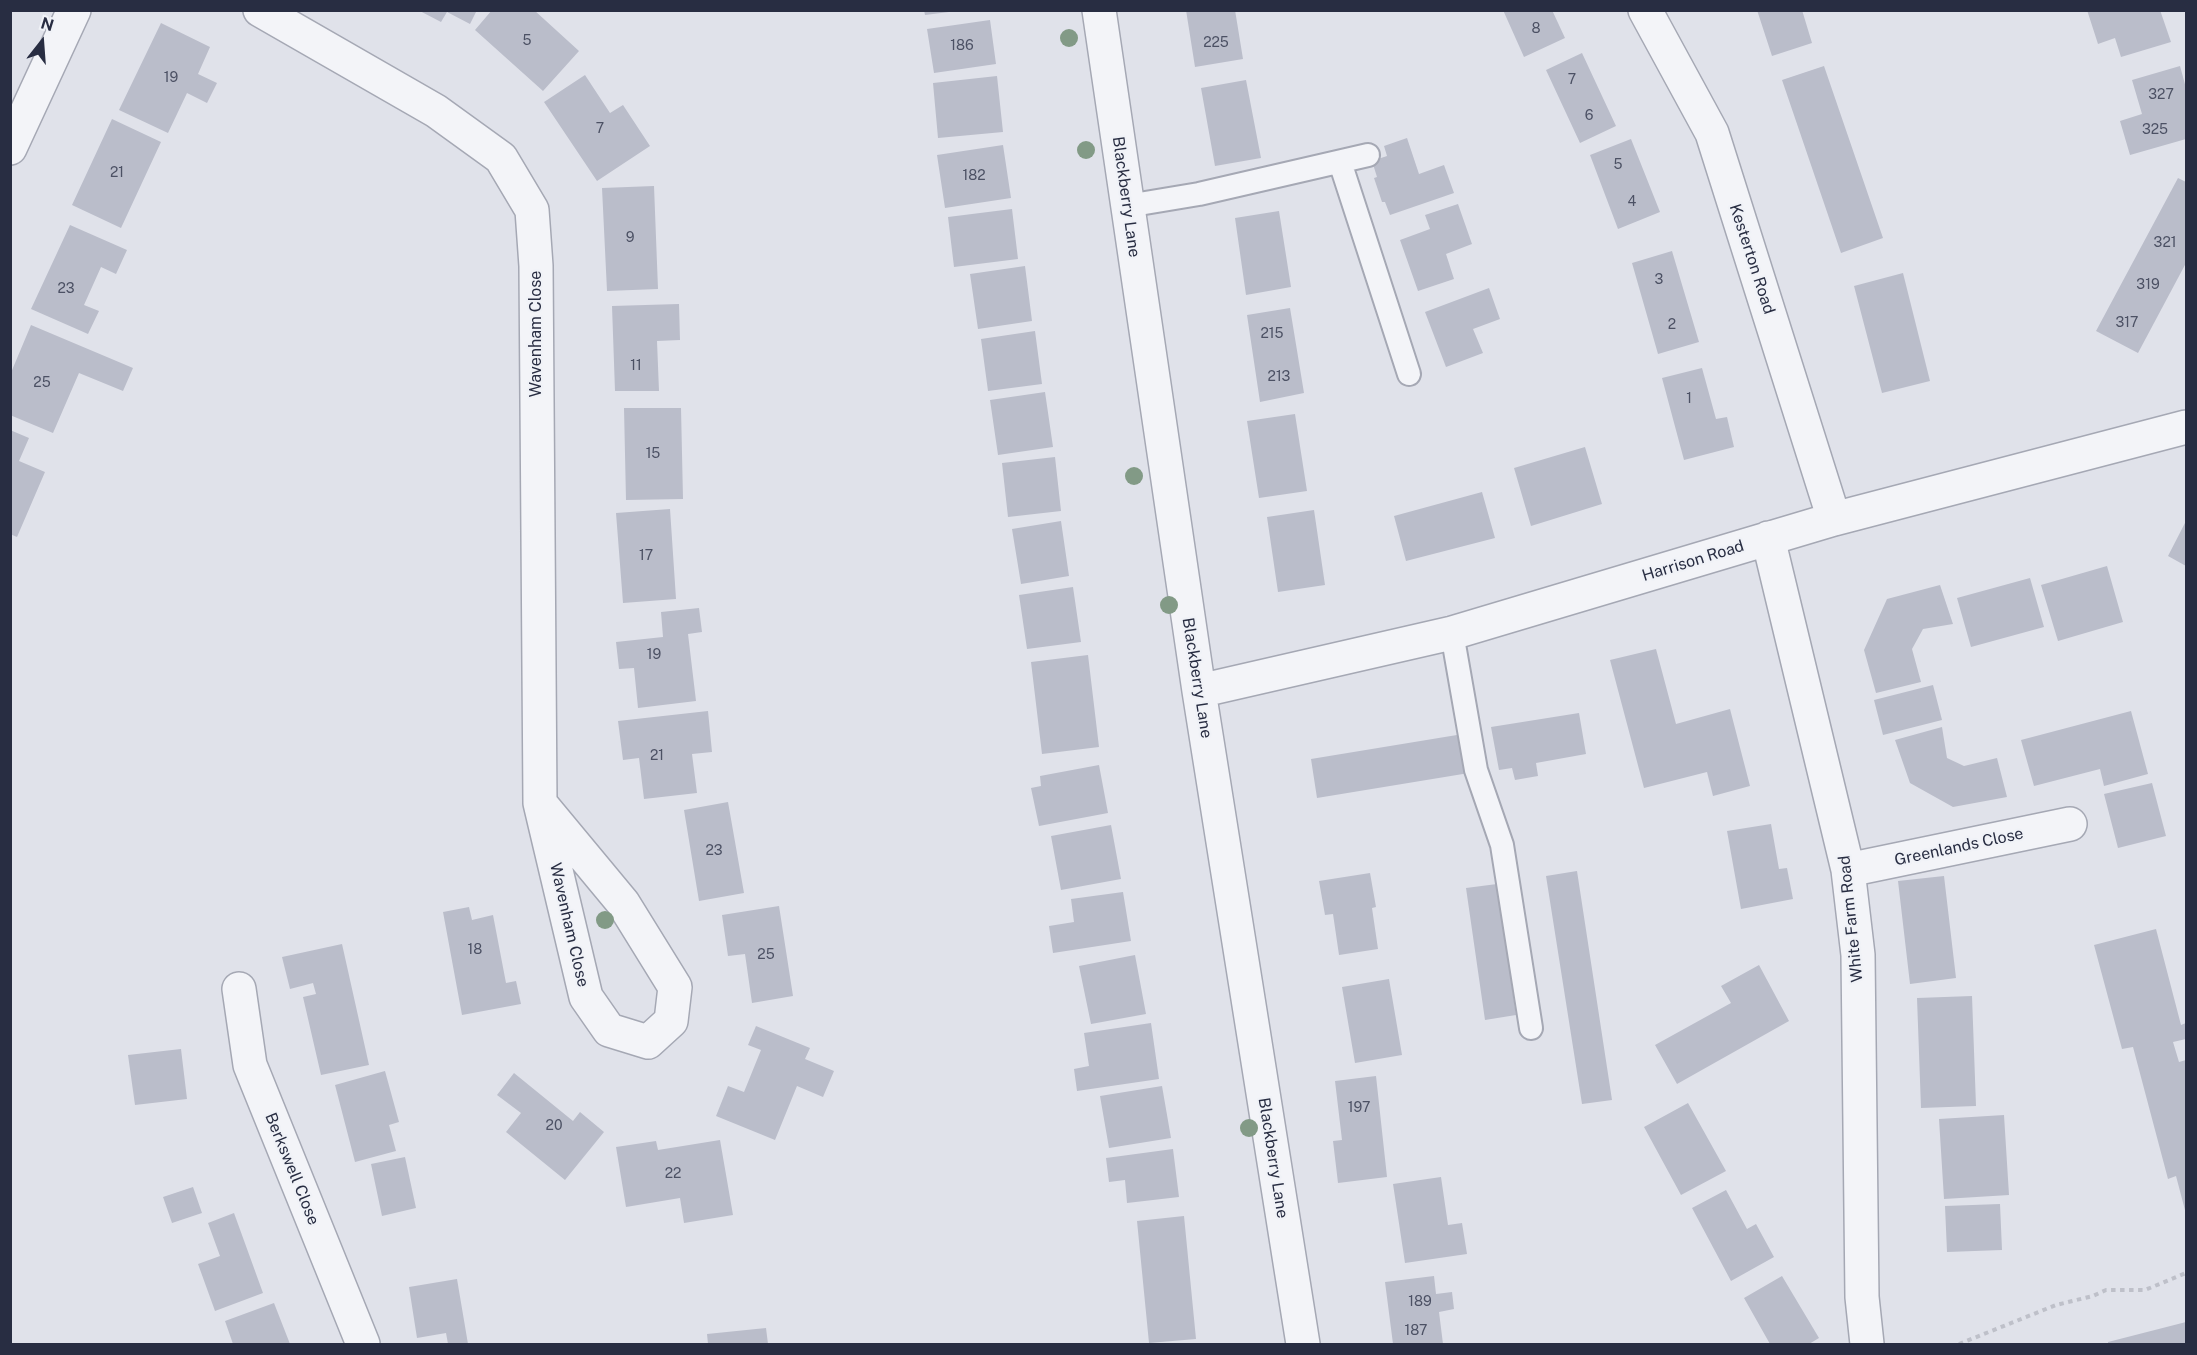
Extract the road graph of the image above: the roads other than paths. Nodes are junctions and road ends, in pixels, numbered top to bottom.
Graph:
1 (74, 10) edge
2 (260, 10) edge
3 (1099, 10) edge
4 (1645, 10) edge
5 (10, 148) edge
6 (1368, 155) dead end
7 (1340, 162) junction
8 (1127, 206) junction
9 (1409, 374) dead end
10 (2187, 427) edge
11 (1834, 519) junction
12 (1768, 538) junction
13 (1452, 633) junction
14 (1199, 691) junction
15 (540, 802) junction
16 (2070, 824) dead end
17 (1848, 870) junction
18 (239, 989) dead end
19 (1531, 1028) dead end
20 (363, 1344) edge
21 (1303, 1344) edge
22 (1867, 1344) edge

1 - 5 street
2 - 15 street, Wavenham Close
3 - 8 street, Blackberry Lane
4 - 11 street, Kesterton Road
6 - 7 lane
7 - 8 lane
7 - 9 lane
8 - 14 street, Blackberry Lane
10 - 11 street, Harrison Road
11 - 12 street, Harrison Road
12 - 13 street, Harrison Road
12 - 17 street, White Farm Road
13 - 14 street, Harrison Road
13 - 19 lane
14 - 21 street, Blackberry Lane
15 - 15 street, Wavenham Close
16 - 17 street, Greenlands Close
17 - 22 street, White Farm Road
18 - 20 street, Berkswell Close

